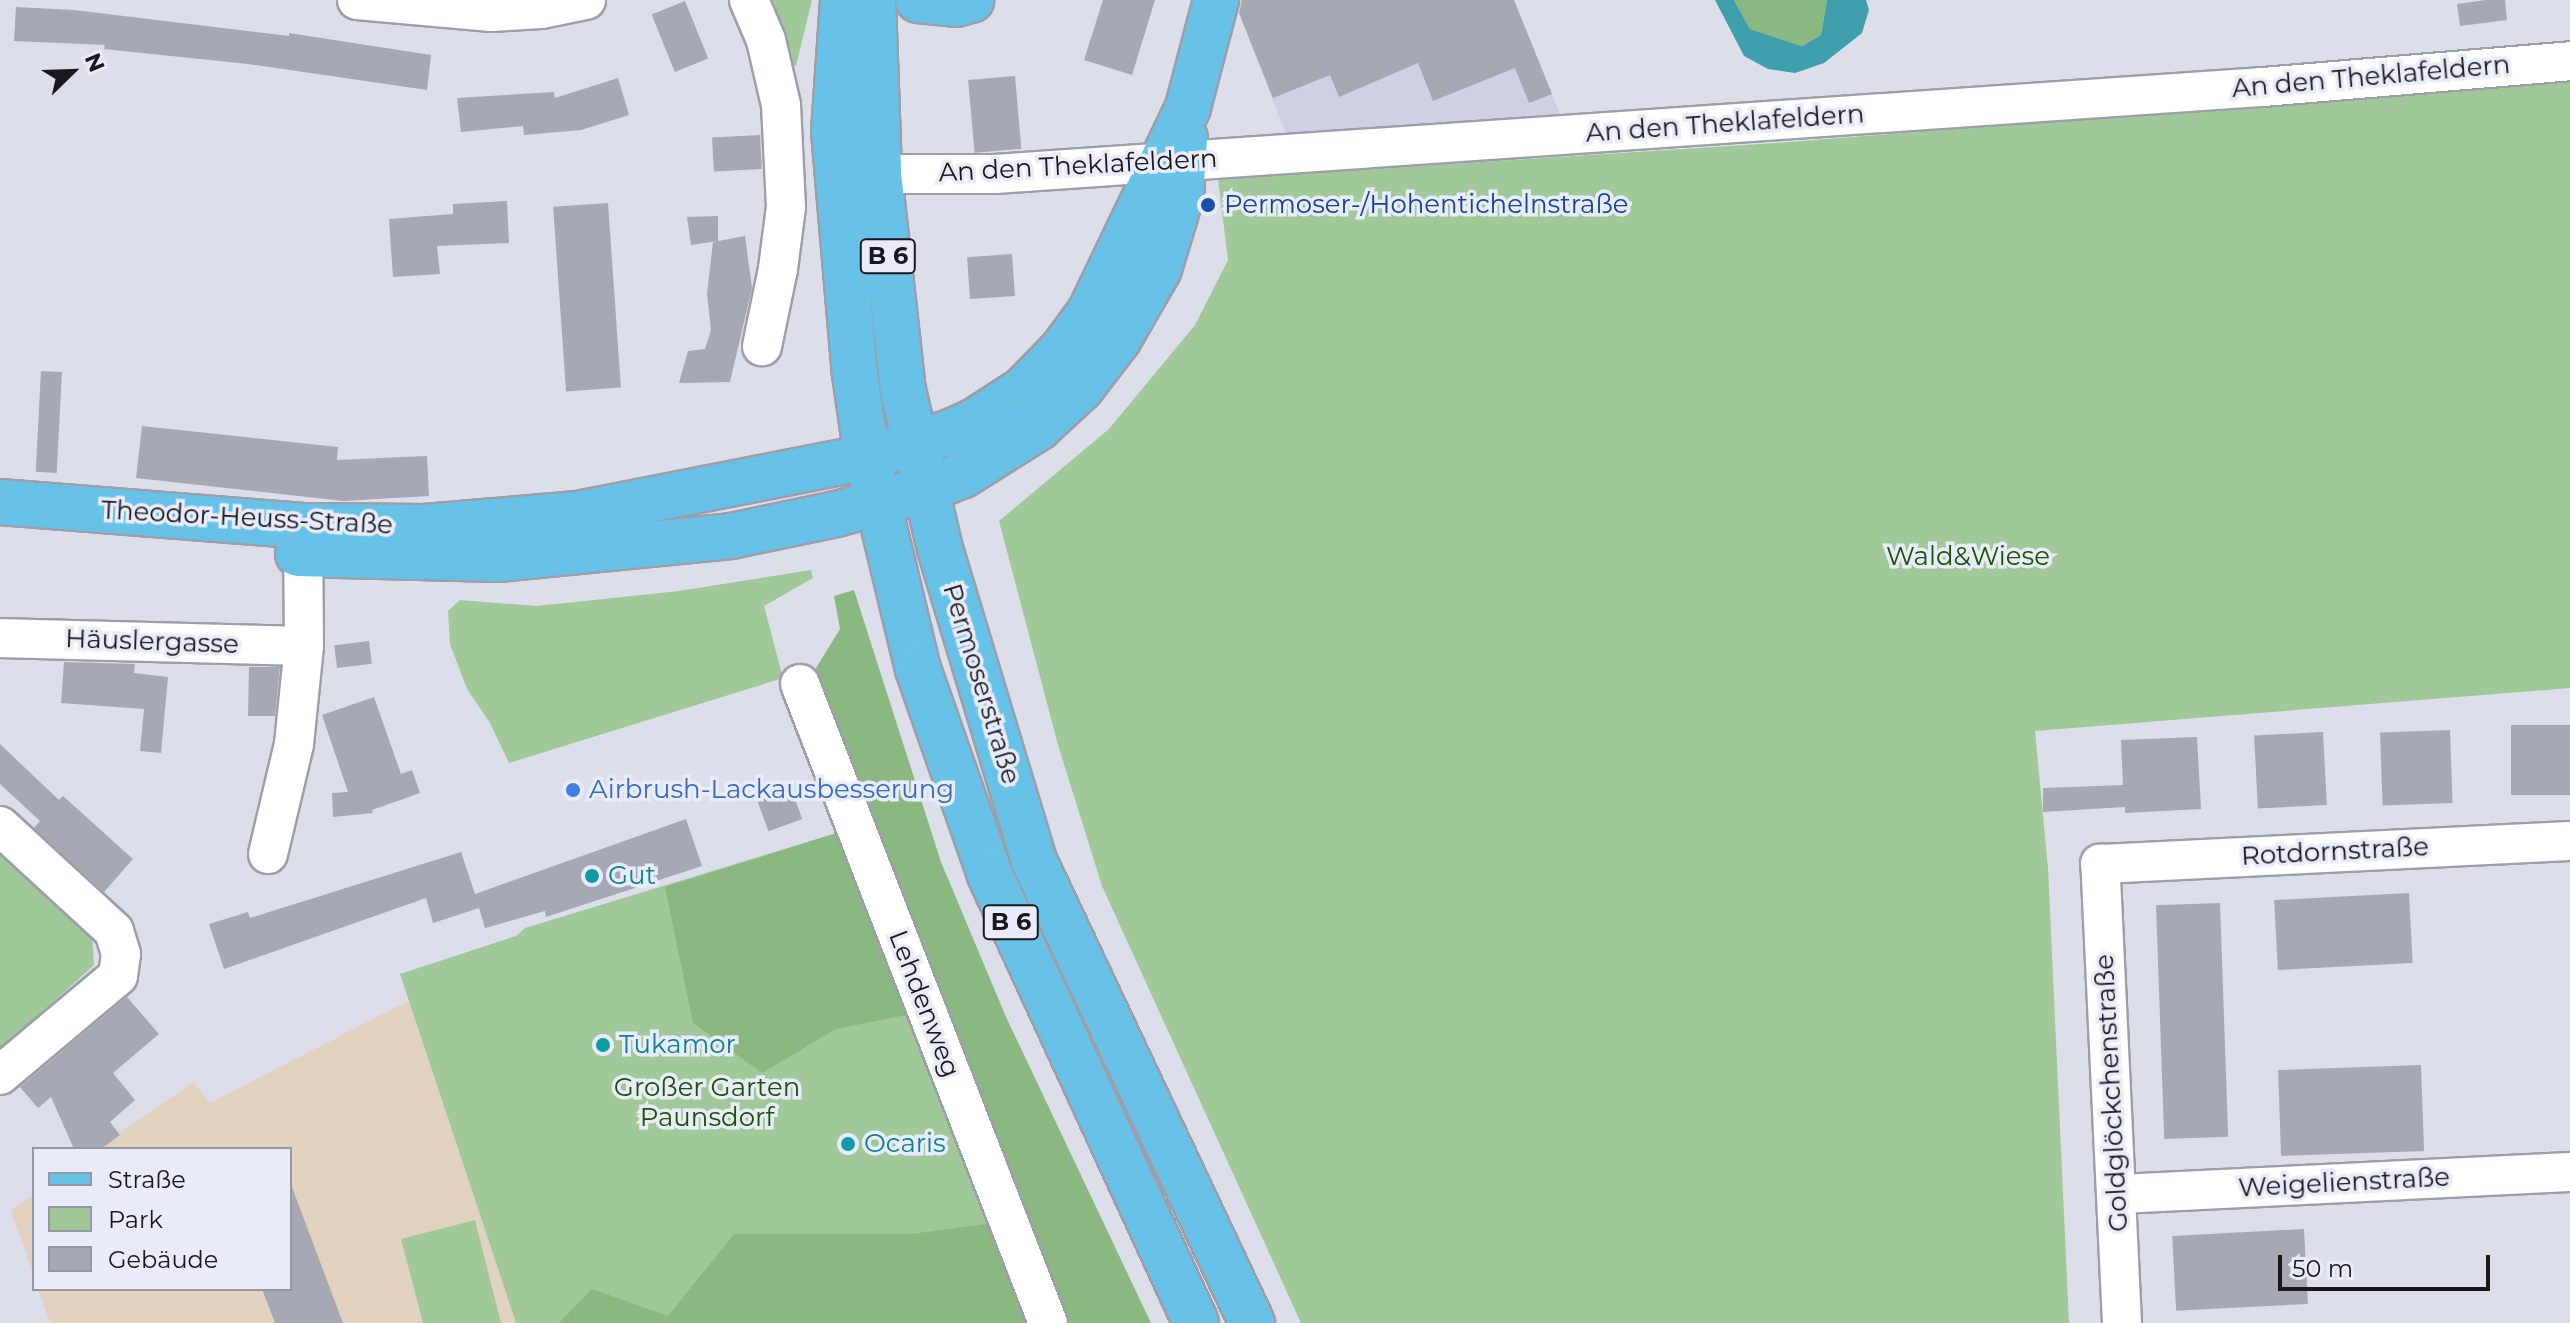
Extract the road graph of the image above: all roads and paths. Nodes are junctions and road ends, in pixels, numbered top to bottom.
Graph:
1 (357, 0) edge
2 (586, 0) edge
3 (749, 0) edge
4 (843, 0) edge
5 (873, 0) edge
6 (918, 0) edge
7 (971, 0) edge
8 (1216, 0) edge
9 (452, 5) edge
10 (2570, 61) edge
11 (1174, 161) junction
12 (879, 174) junction
13 (762, 346) dead end
14 (918, 445) junction
15 (867, 457) junction
16 (928, 489) junction
17 (0, 502) edge
18 (878, 502) junction
19 (0, 532) edge
20 (303, 540) junction
21 (0, 638) edge
22 (304, 646) junction
23 (800, 684) dead end
24 (0, 826) edge
25 (2570, 841) edge
26 (268, 854) dead end
27 (2100, 864) joint
28 (0, 1075) edge
29 (2570, 1172) edge
30 (2118, 1194) junction
31 (1048, 1323) edge
32 (1196, 1323) edge
33 (1252, 1323) edge
34 (2122, 1323) edge

1 - 9 street
2 - 9 street
3 - 13 street
4 - 15 main road, Permoserstraße / B 6
5 - 12 main road, Permoserstraße / B 6
6 - 7 main road
8 - 11 main road, Theodor-Heuss-Straße
10 - 11 street, An den Theklafeldern
11 - 12 street, An den Theklafeldern
11 - 14 main road, Theodor-Heuss-Straße
11 - 16 main road, Theodor-Heuss-Straße
12 - 14 main road, Permoserstraße / B 6
14 - 15 main road, Theodor-Heuss-Straße
14 - 16 main road, Permoserstraße / B 6
15 - 18 main road, Permoserstraße / B 6
15 - 20 main road, Theodor-Heuss-Straße
16 - 18 main road, Theodor-Heuss-Straße
16 - 33 main road, Permoserstraße / B 6
17 - 20 main road, Theodor-Heuss-Straße
18 - 20 main road, Theodor-Heuss-Straße
18 - 32 main road, Permoserstraße / B 6
19 - 20 main road, Theodor-Heuss-Straße
20 - 22 street
21 - 22 street, Häuslergasse
22 - 26 street
23 - 31 street, Lehdenweg
24 - 28 street
25 - 27 street, Rotdornstraße
27 - 30 street, Goldglöckchenstraße
29 - 30 street, Weigelienstraße
30 - 34 street, Goldglöckchenstraße

